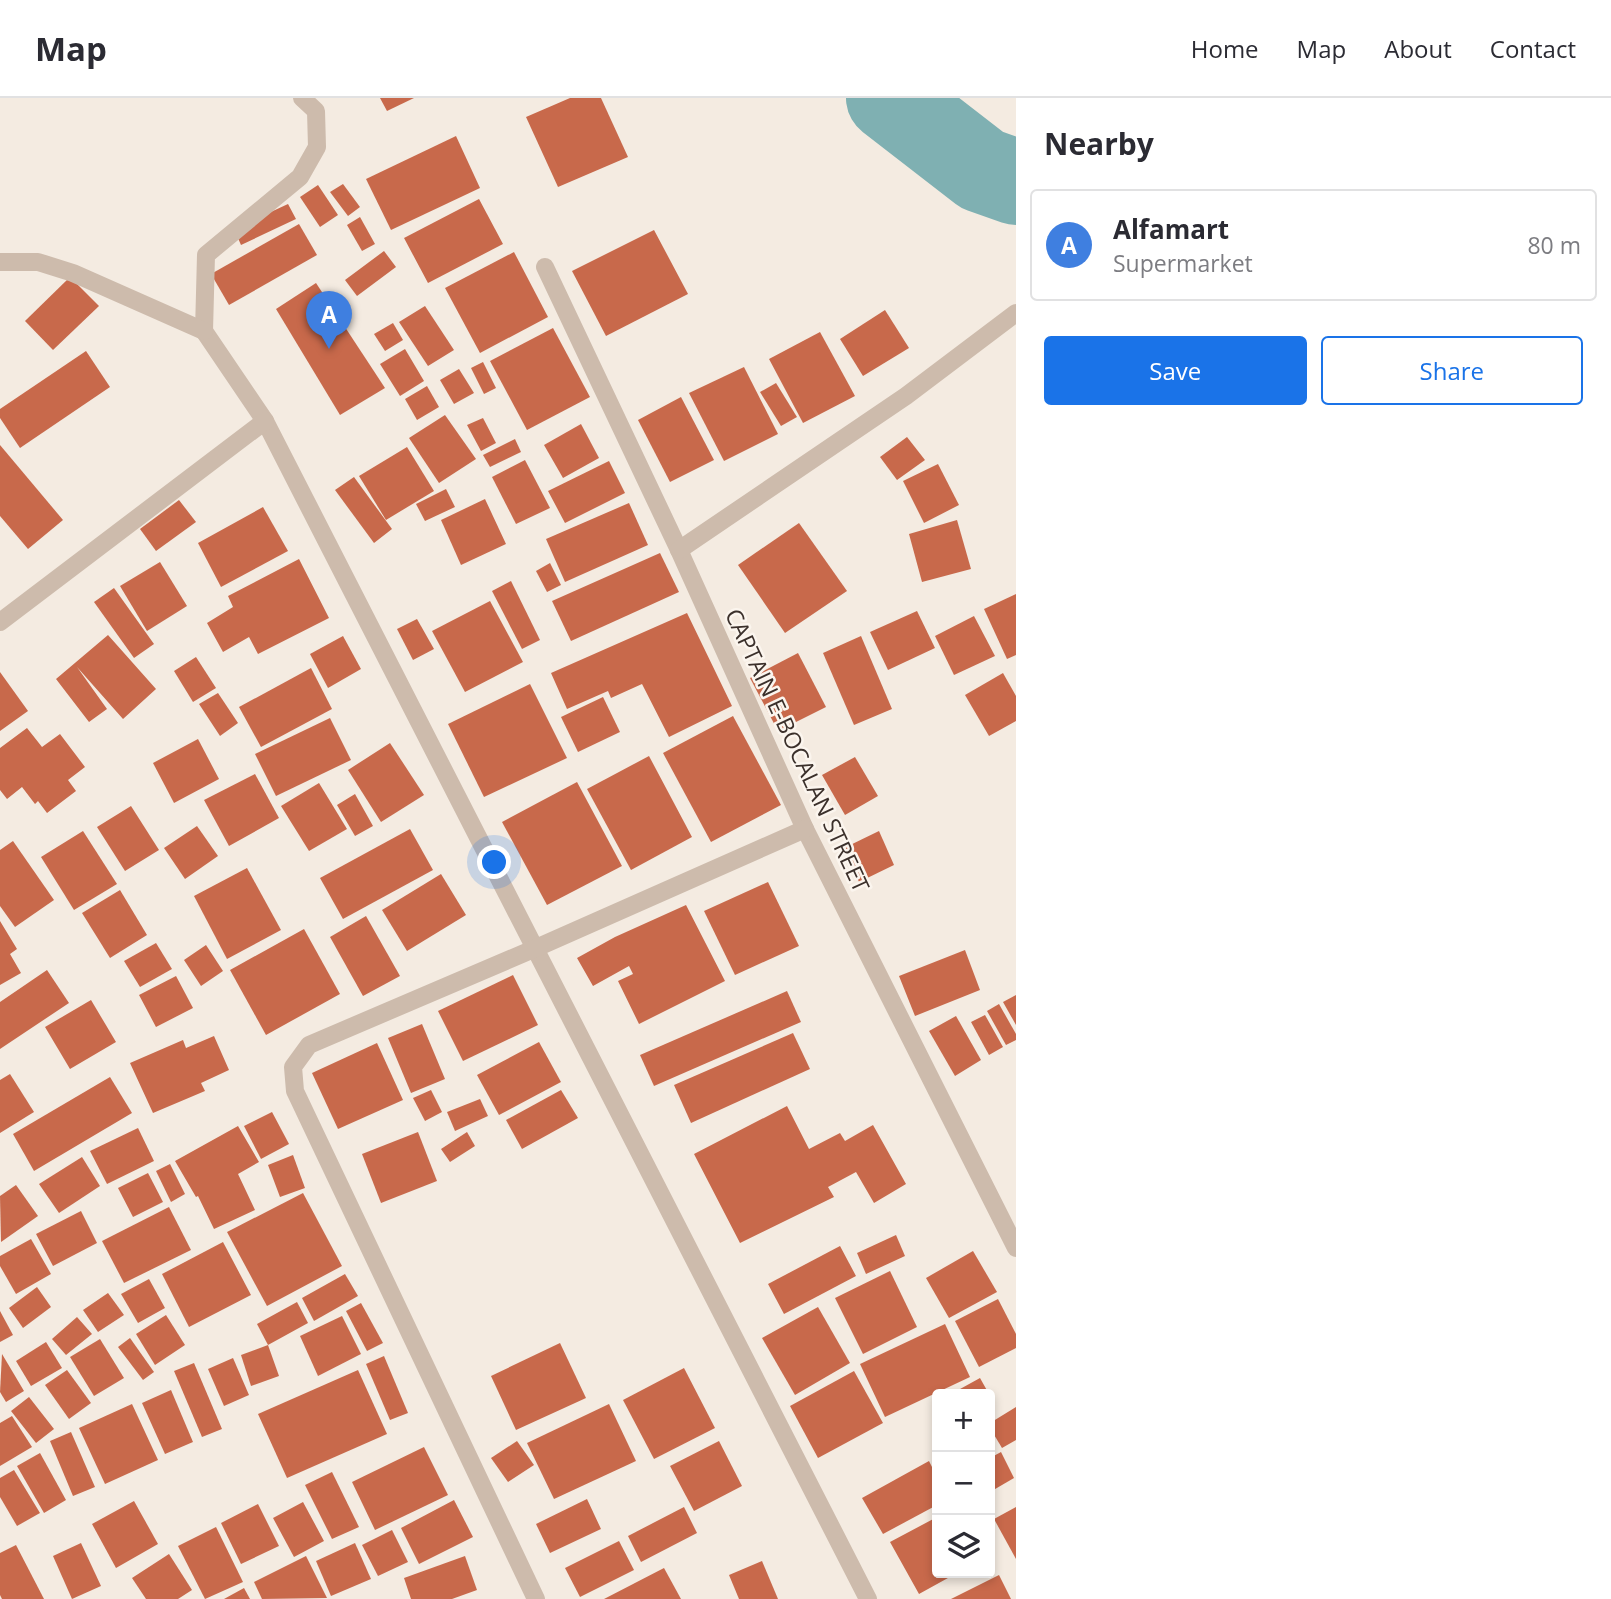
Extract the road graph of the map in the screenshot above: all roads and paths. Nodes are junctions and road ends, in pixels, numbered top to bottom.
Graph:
1 (302, 98) edge
2 (0, 262) edge
3 (545, 267) dead end
4 (1016, 313) edge
5 (204, 331) junction
6 (265, 421) junction
7 (679, 550) junction
8 (0, 622) edge
9 (804, 829) junction
10 (536, 948) junction
11 (1016, 1248) edge
12 (536, 1599) edge
13 (868, 1599) edge

1 - 5 street
2 - 5 street
3 - 7 street, CAPTAIN E-BOCALAN STREET
4 - 7 street
5 - 6 street
6 - 8 street
6 - 10 street
7 - 9 street, CAPTAIN E-BOCALAN STREET
9 - 10 street
9 - 11 street, CAPTAIN E-BOCALAN STREET
10 - 12 street
10 - 13 street

